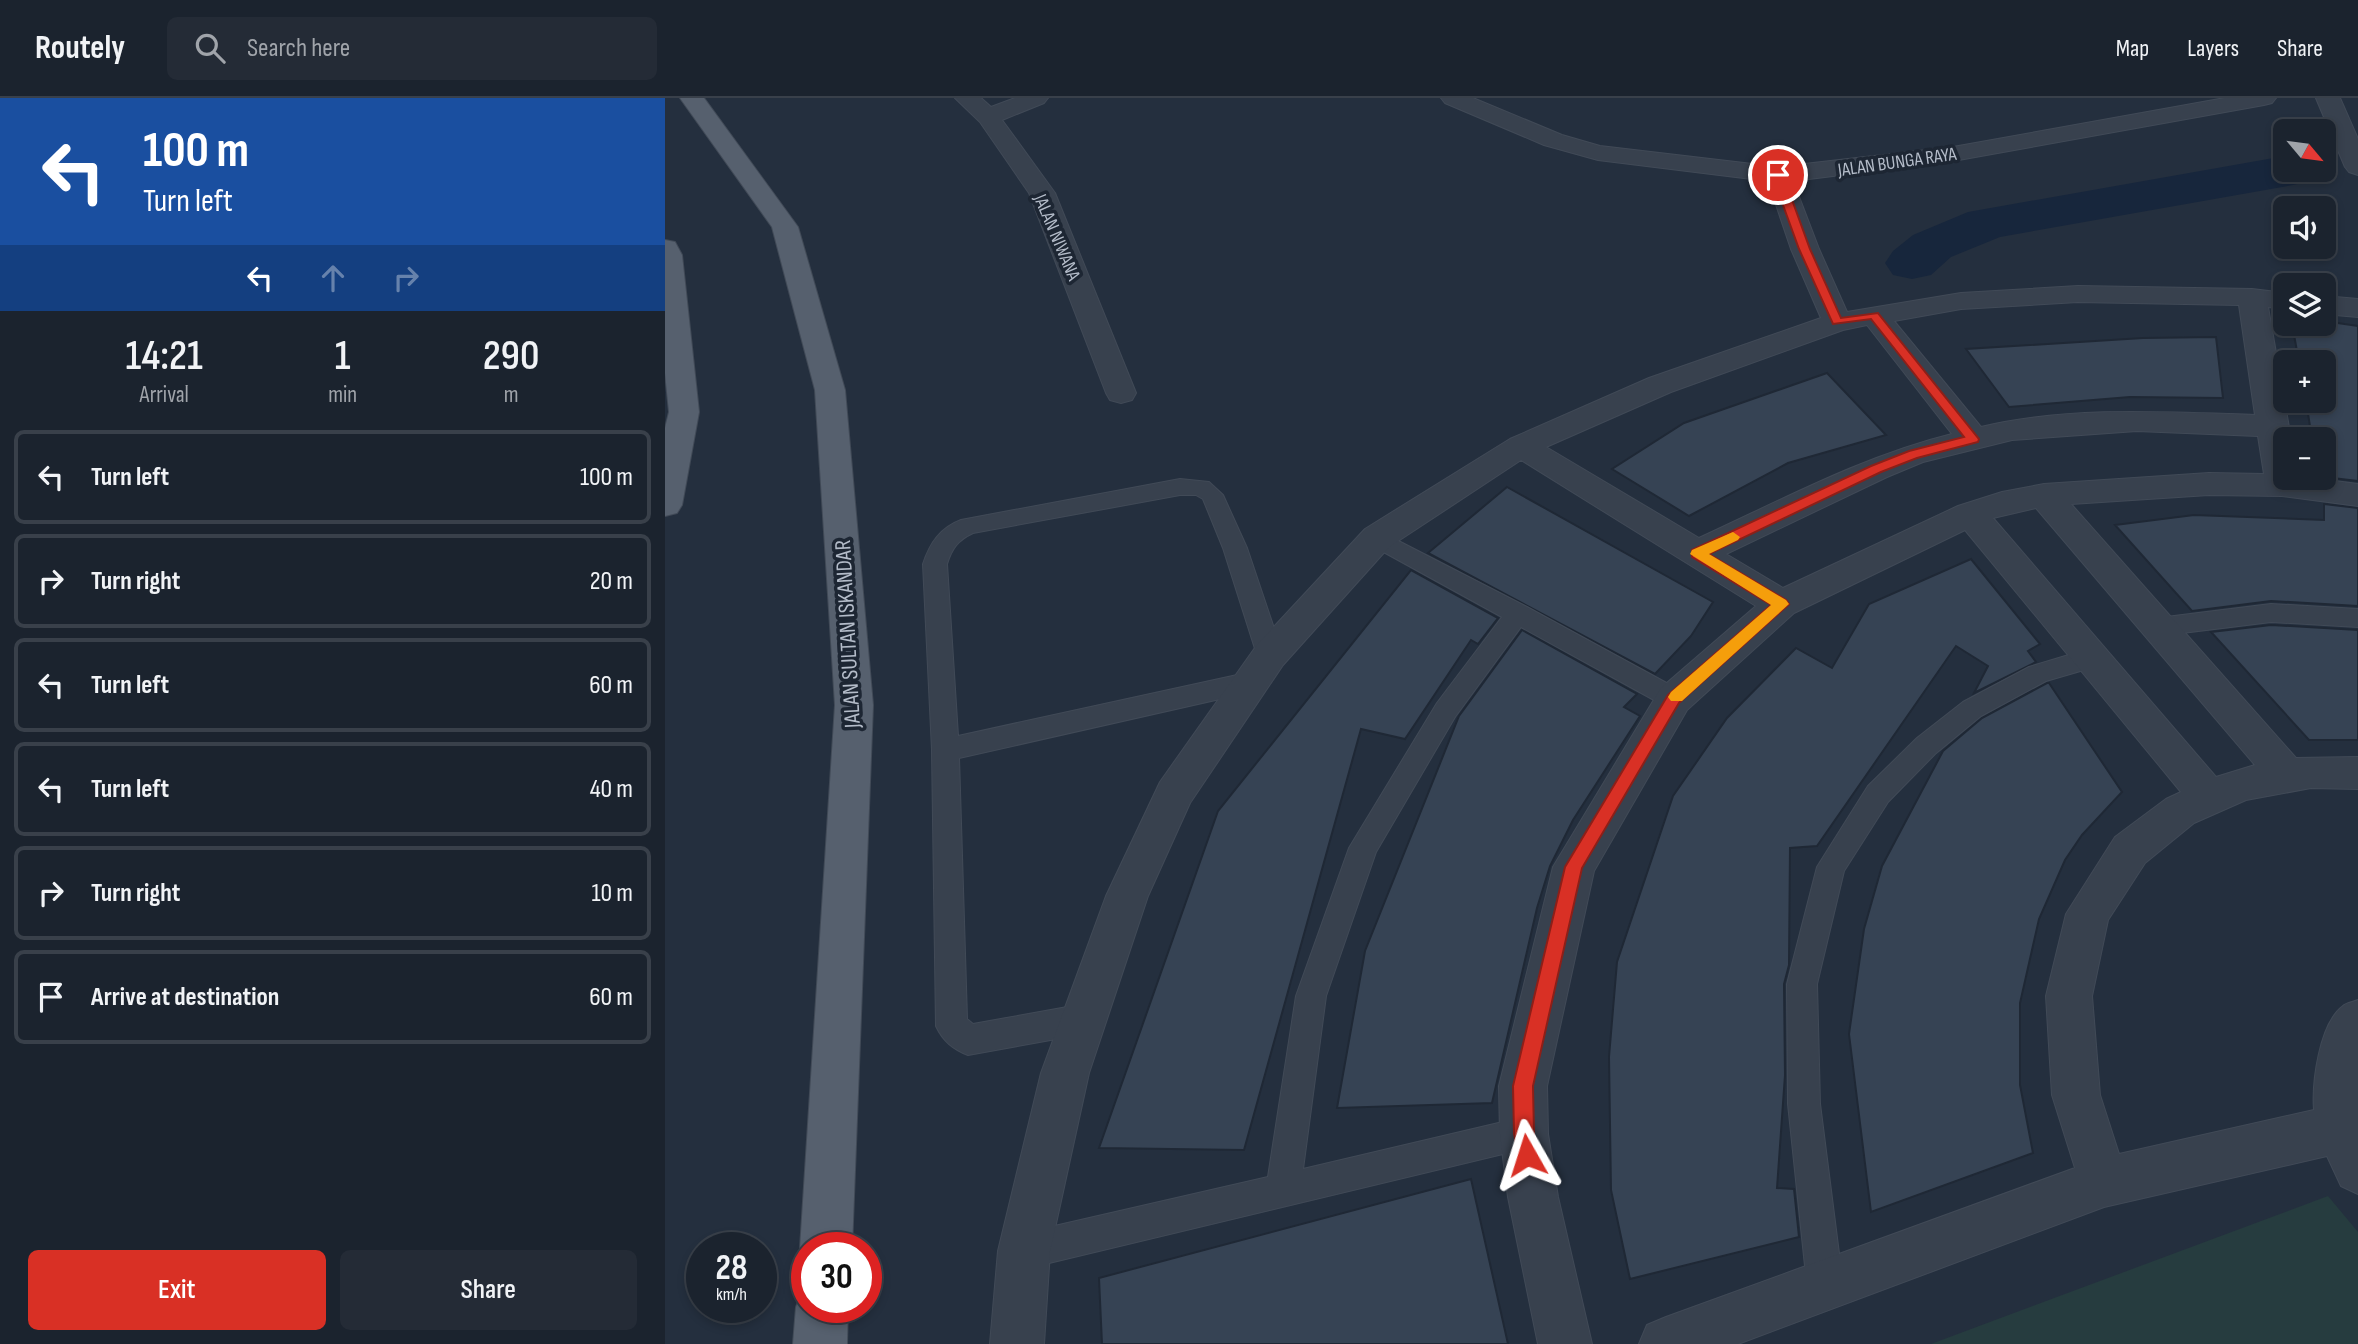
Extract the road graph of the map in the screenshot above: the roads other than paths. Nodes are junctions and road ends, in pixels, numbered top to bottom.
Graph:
1 (692, 98) edge
2 (967, 98) edge
3 (1035, 98) edge
4 (1453, 98) edge
5 (2264, 98) edge
6 (2328, 98) edge
7 (988, 117) junction
8 (2353, 156) edge
9 (1778, 175) junction
10 (665, 248) edge
11 (2269, 299) edge
12 (2336, 305) edge
13 (2358, 308) edge
14 (1874, 315) junction
15 (1837, 322) junction
16 (1121, 393) dead end
17 (2272, 426) junction
18 (2273, 432) edge
19 (1973, 439) junction
20 (1521, 446) junction
21 (2273, 485) edge
22 (2320, 490) edge
23 (2044, 495) junction
24 (2358, 495) edge
25 (665, 505) edge
26 (1970, 514) junction
27 (1377, 538) junction
28 (1697, 554) junction
29 (1781, 604) junction
30 (1518, 613) junction
31 (2358, 618) edge
32 (2158, 627) junction
33 (2091, 658) junction
34 (1261, 669) junction
35 (1674, 699) junction
36 (945, 750) junction
37 (2358, 773) edge
38 (2288, 776) junction
39 (2210, 798) junction
40 (1084, 1019) junction
41 (2358, 1023) edge
42 (1524, 1134) junction
43 (2350, 1148) edge
44 (2104, 1182) junction
45 (1283, 1190) junction
46 (826, 1232) edge
47 (1024, 1251) junction
48 (1825, 1285) junction
49 (821, 1323) edge
50 (820, 1344) edge
51 (1017, 1344) edge
52 (1566, 1344) edge
53 (1667, 1344) edge

1 - 46 main road, JALAN SULTAN ISKANDAR
2 - 7 street, JALAN NIWANA
3 - 7 street
4 - 9 street, JALAN BUNGA RAYA
5 - 9 street, JALAN BUNGA RAYA
6 - 8 street
7 - 16 street, JALAN NIWANA
9 - 15 street
10 - 25 main road
11 - 14 street
11 - 17 street
12 - 13 street
14 - 15 street
14 - 19 street
15 - 20 street
17 - 18 street
17 - 19 street
19 - 28 street
20 - 27 street
20 - 28 street
21 - 23 street
22 - 24 street
23 - 26 street
23 - 32 street
26 - 29 street
26 - 33 street
27 - 30 lane
27 - 34 street
28 - 29 street
29 - 35 street
30 - 35 lane
30 - 45 lane
31 - 32 lane
32 - 38 street
33 - 39 street
33 - 48 lane
34 - 36 lane
34 - 36 lane
34 - 40 street
35 - 42 street
36 - 40 lane
37 - 38 street
38 - 39 street
39 - 44 street
40 - 47 street
41 - 43 street
42 - 45 lane
42 - 52 street
43 - 44 street
44 - 48 street
45 - 47 lane
47 - 51 street
48 - 53 street
49 - 50 main road

